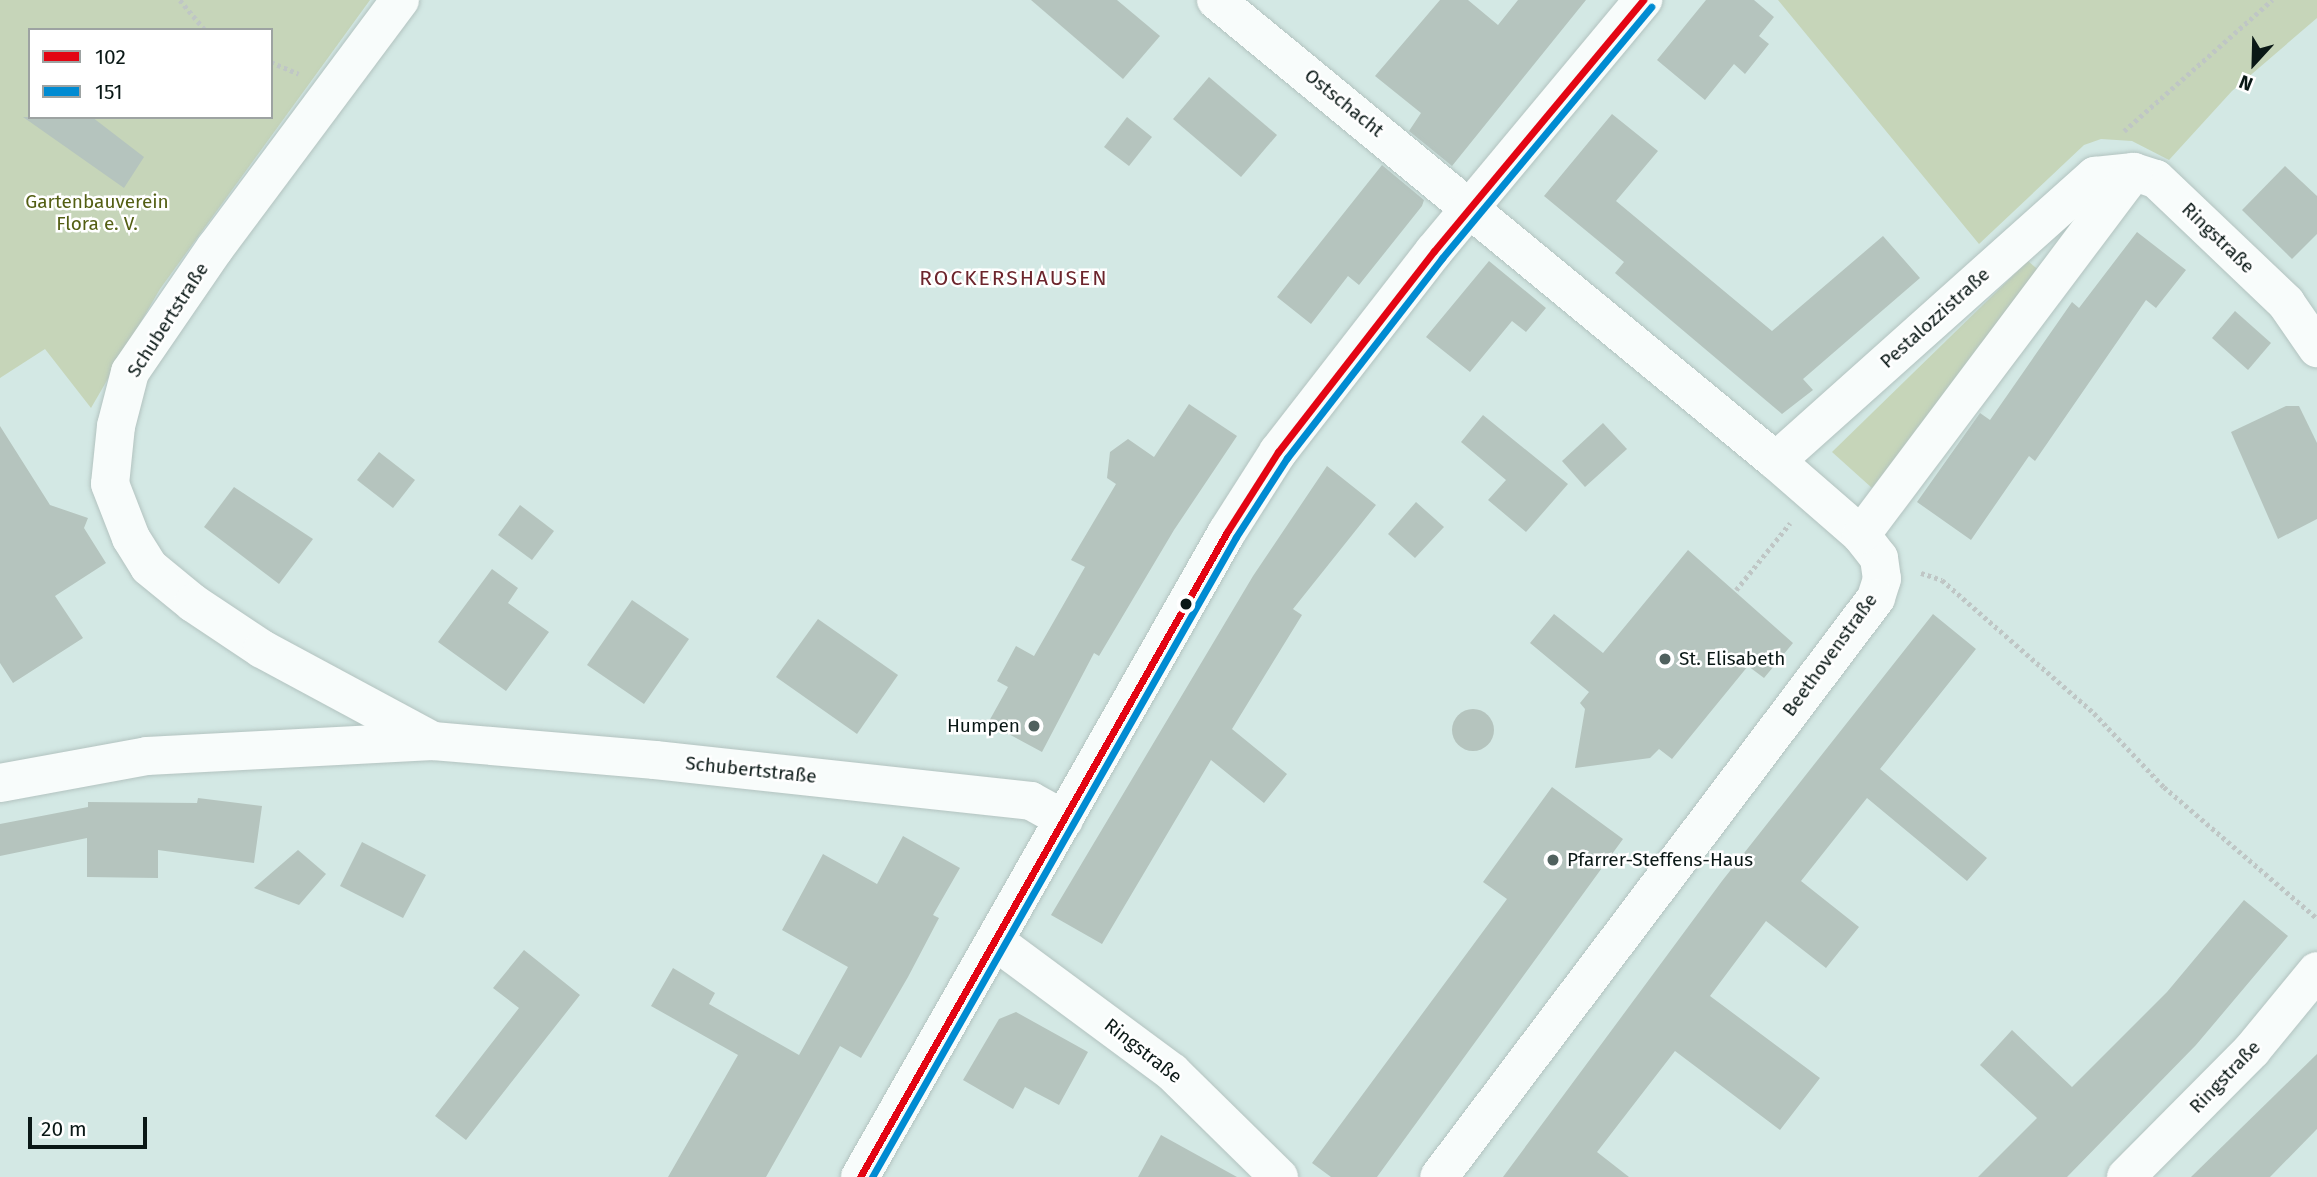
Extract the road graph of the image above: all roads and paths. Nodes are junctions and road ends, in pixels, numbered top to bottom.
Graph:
1 (180, 0) edge
2 (400, 0) edge
3 (1216, 0) edge
4 (1643, 0) edge
5 (2262, 0) edge
6 (2273, 0) edge
7 (2262, 8) junction
8 (203, 28) edge
9 (2134, 172) junction
10 (2095, 176) junction
11 (1471, 207) junction
12 (2317, 348) edge
13 (1776, 461) junction
14 (1790, 523) dead end
15 (1870, 547) junction
16 (1736, 590) dead end
17 (433, 741) junction
18 (0, 783) edge
19 (1064, 819) junction
20 (2317, 918) edge
21 (995, 941) junction
22 (2317, 971) edge
23 (860, 1177) edge
24 (1279, 1177) edge
25 (1439, 1177) edge
26 (2126, 1177) edge

1 - 8 path
2 - 17 street, Schubertstraße
3 - 11 street, Ostschacht
4 - 11 street
5 - 7 path
6 - 7 path
7 - 10 path
9 - 10 street
9 - 12 street, Ringstraße
9 - 15 street
10 - 13 street, Pestalozzistraße
11 - 13 street
11 - 19 street
13 - 15 street
14 - 16 path
15 - 20 path
15 - 25 street, Beethovenstraße
17 - 18 street, Schubertstraße
17 - 19 street, Schubertstraße
19 - 21 street
21 - 23 street
21 - 24 street, Ringstraße
22 - 26 street, Ringstraße

